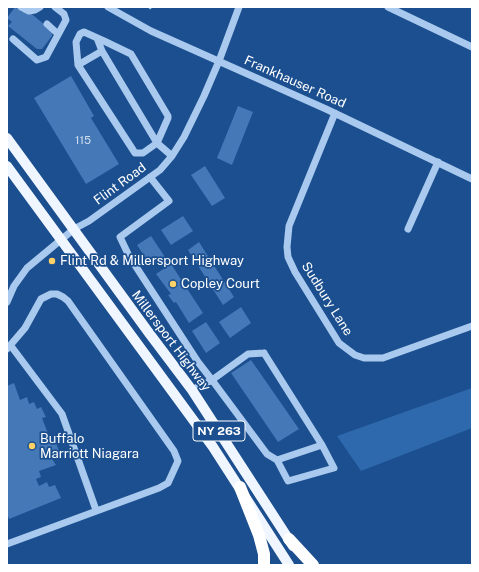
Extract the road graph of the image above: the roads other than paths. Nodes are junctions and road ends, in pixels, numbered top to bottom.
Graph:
1 (21, 7) edge
2 (40, 7) edge
3 (54, 7) edge
4 (108, 7) edge
5 (239, 7) edge
6 (388, 7) edge
7 (47, 24) dead end
8 (58, 34) junction
9 (14, 38) dead end
10 (97, 38) junction
11 (472, 47) edge
12 (102, 51) junction
13 (219, 61) junction
14 (78, 65) junction
15 (335, 113) junction
16 (8, 139) edge
17 (157, 143) junction
18 (172, 156) junction
19 (438, 162) junction
20 (7, 166) edge
21 (150, 177) junction
22 (472, 179) edge
23 (74, 229) junction
24 (408, 229) dead end
25 (61, 239) junction
26 (7, 302) edge
27 (472, 326) edge
28 (9, 348) edge
29 (212, 380) junction
30 (192, 390) junction
31 (322, 446) junction
32 (277, 460) junction
33 (240, 487) junction
34 (96, 510) junction
35 (288, 539) junction
36 (7, 544) edge
37 (264, 565) edge
38 (289, 565) edge
39 (305, 565) edge
40 (313, 565) edge

1 - 2 street
3 - 8 street
4 - 13 street, Frankhauser Road
5 - 13 street, Flint Road
6 - 11 street
7 - 8 street
8 - 9 street
10 - 12 street
10 - 14 street
10 - 17 street
12 - 14 street
12 - 17 street
13 - 15 street, Frankhauser Road
13 - 18 street, Flint Road
14 - 17 street
15 - 19 street, Frankhauser Road
15 - 27 street, Sudbury Lane
16 - 23 main road, Millersport Highway / NY 263
17 - 18 street
18 - 21 street, Flint Road
19 - 22 street, Frankhauser Road
19 - 24 street
20 - 25 main road, NY 263
21 - 23 street, Flint Road
21 - 29 street
23 - 25 street, Flint Road
23 - 30 main road, Millersport Highway / NY 263
25 - 26 street, Flint Road
25 - 33 main road, NY 263
28 - 34 street
28 - 34 street
29 - 30 street
29 - 31 street
29 - 32 street
30 - 35 main road, Millersport Highway / NY 263
31 - 32 street
31 - 32 street
33 - 37 highway
33 - 38 main road, NY 263
34 - 36 street
35 - 39 main road, Millersport Highway / NY 263
35 - 40 highway

